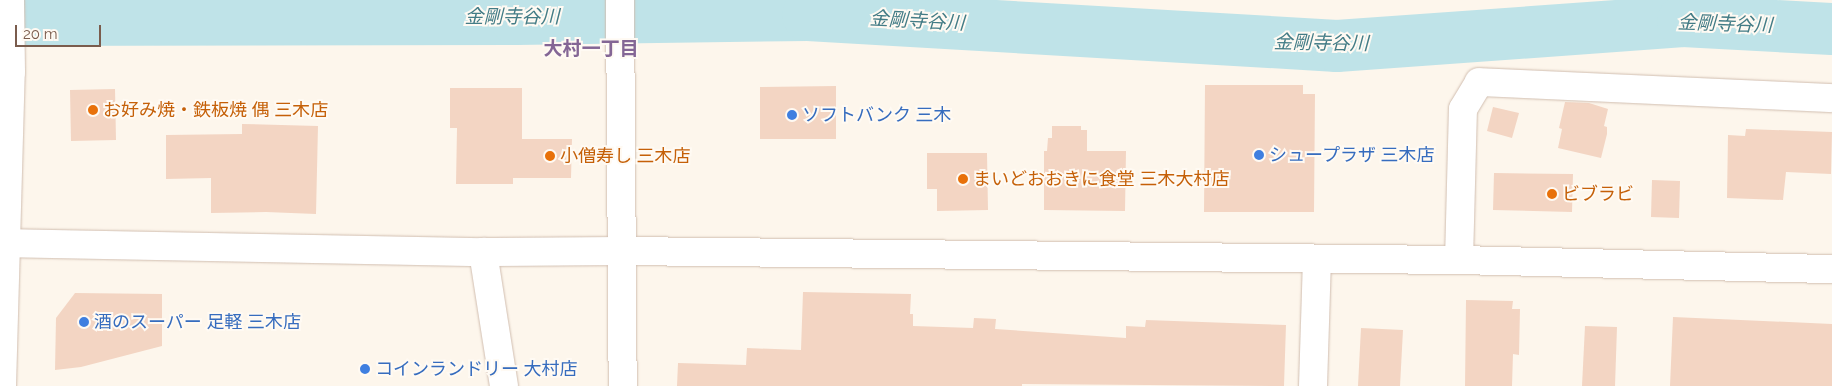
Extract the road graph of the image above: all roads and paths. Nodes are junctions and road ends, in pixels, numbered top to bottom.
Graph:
1 (10, 0) edge
2 (620, 0) edge
3 (1832, 98) edge
4 (3, 243) edge
5 (621, 251) junction
6 (483, 252) junction
7 (1317, 259) junction
8 (1459, 260) junction
9 (1832, 269) edge
10 (2, 386) edge
11 (504, 386) edge
12 (623, 386) edge
13 (1313, 386) edge

1 - 4 street
2 - 5 street
3 - 8 street
4 - 6 street
4 - 10 street
5 - 6 street
5 - 7 street
5 - 12 street
6 - 11 street
7 - 8 street
7 - 13 street
8 - 9 street

